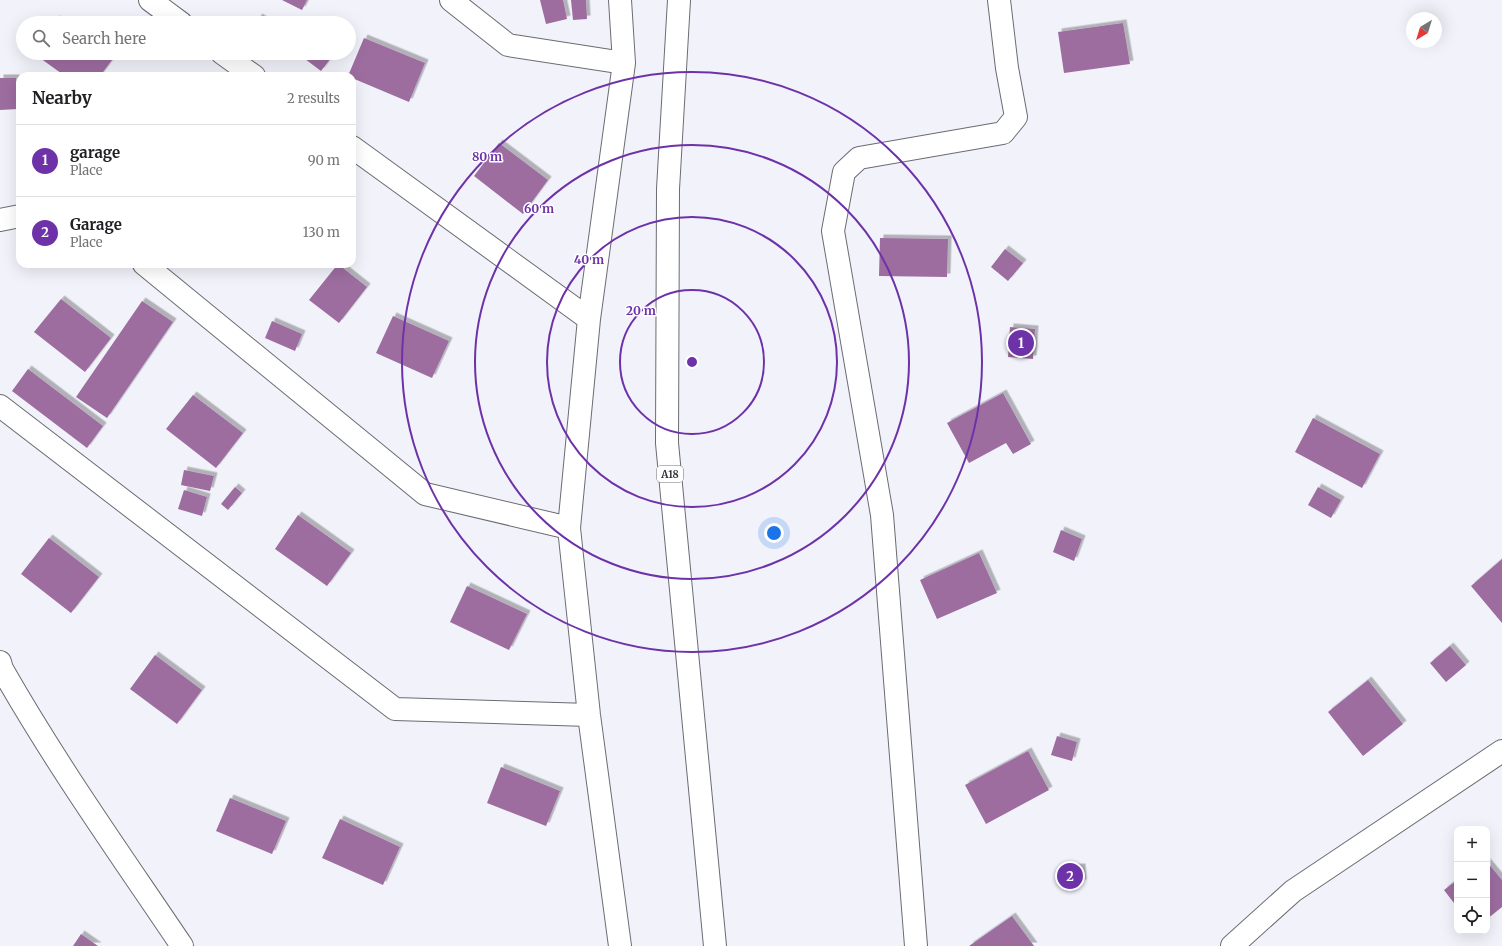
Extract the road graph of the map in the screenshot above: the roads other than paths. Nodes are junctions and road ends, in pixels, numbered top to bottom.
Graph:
1 (150, 0) edge
2 (451, 0) edge
3 (620, 0) edge
4 (679, 0) edge
5 (999, 0) edge
6 (172, 16) edge
7 (232, 60) edge
8 (624, 63) junction
9 (248, 72) edge
10 (356, 150) edge
11 (16, 217) edge
12 (0, 220) edge
13 (149, 268) edge
14 (589, 319) junction
15 (0, 406) edge
16 (569, 528) junction
17 (0, 662) edge
18 (589, 714) junction
19 (1502, 751) edge
20 (182, 946) edge
21 (620, 946) edge
22 (715, 946) edge
23 (916, 946) edge
24 (1232, 946) edge

1 - 6 street
2 - 8 street
3 - 8 street
4 - 22 street, A18
5 - 23 street
7 - 9 street
8 - 14 street
10 - 14 street
11 - 12 street
13 - 16 street
14 - 16 street
15 - 18 street
16 - 18 street
17 - 20 street
18 - 21 street
19 - 24 street

